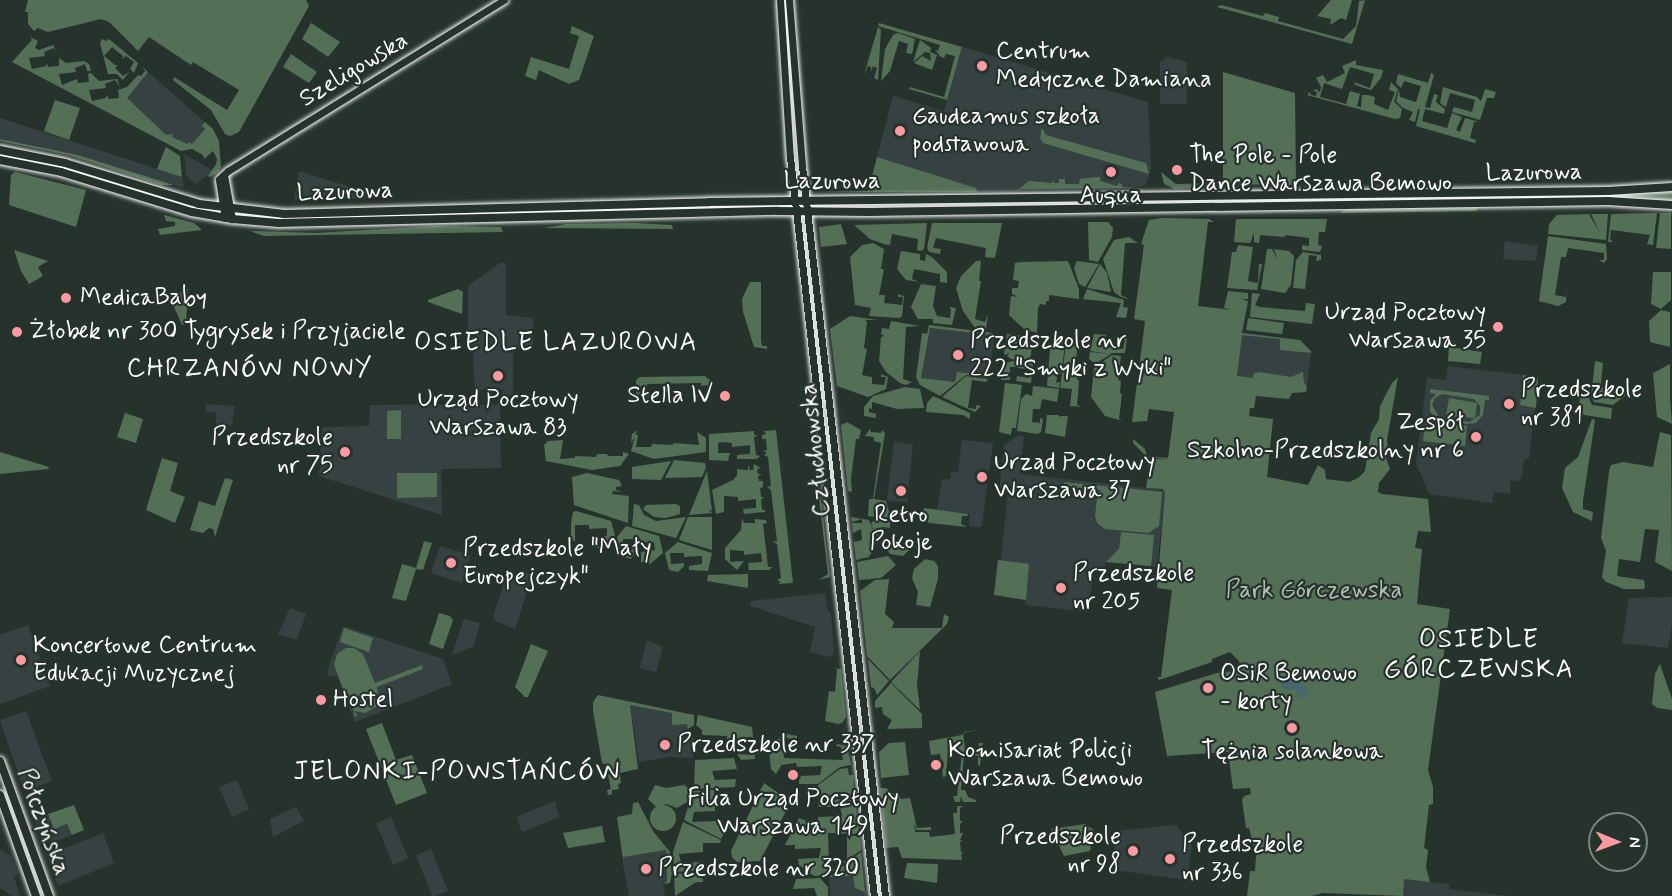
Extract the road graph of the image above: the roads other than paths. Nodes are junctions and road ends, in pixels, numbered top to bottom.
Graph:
1 (504, 0) edge
2 (780, 0) edge
3 (789, 0) edge
4 (0, 150) edge
5 (0, 160) edge
6 (1672, 187) edge
7 (796, 201) junction
8 (807, 202) junction
9 (1672, 205) edge
10 (227, 209) junction
11 (797, 212) junction
12 (808, 212) junction
13 (228, 218) junction
14 (0, 761) edge
15 (0, 795) edge
16 (36, 896) edge
17 (49, 896) edge
18 (874, 896) edge
19 (885, 896) edge

1 - 10 street, Szeligowska
2 - 7 street, Człuchowska
3 - 8 street, Człuchowska
4 - 10 main road, Lazurowa
5 - 13 main road, Lazurowa
6 - 8 main road, Lazurowa
7 - 8 main road, Lazurowa
7 - 10 main road, Lazurowa
7 - 11 street, Człuchowska
8 - 12 street, Człuchowska
9 - 12 main road, Lazurowa
10 - 13 street, Szeligowska
11 - 12 main road, Lazurowa
11 - 13 main road, Lazurowa
11 - 18 street, Człuchowska
12 - 19 street, Człuchowska
14 - 17 main road, Połczyńska
15 - 16 main road, Połczyńska

